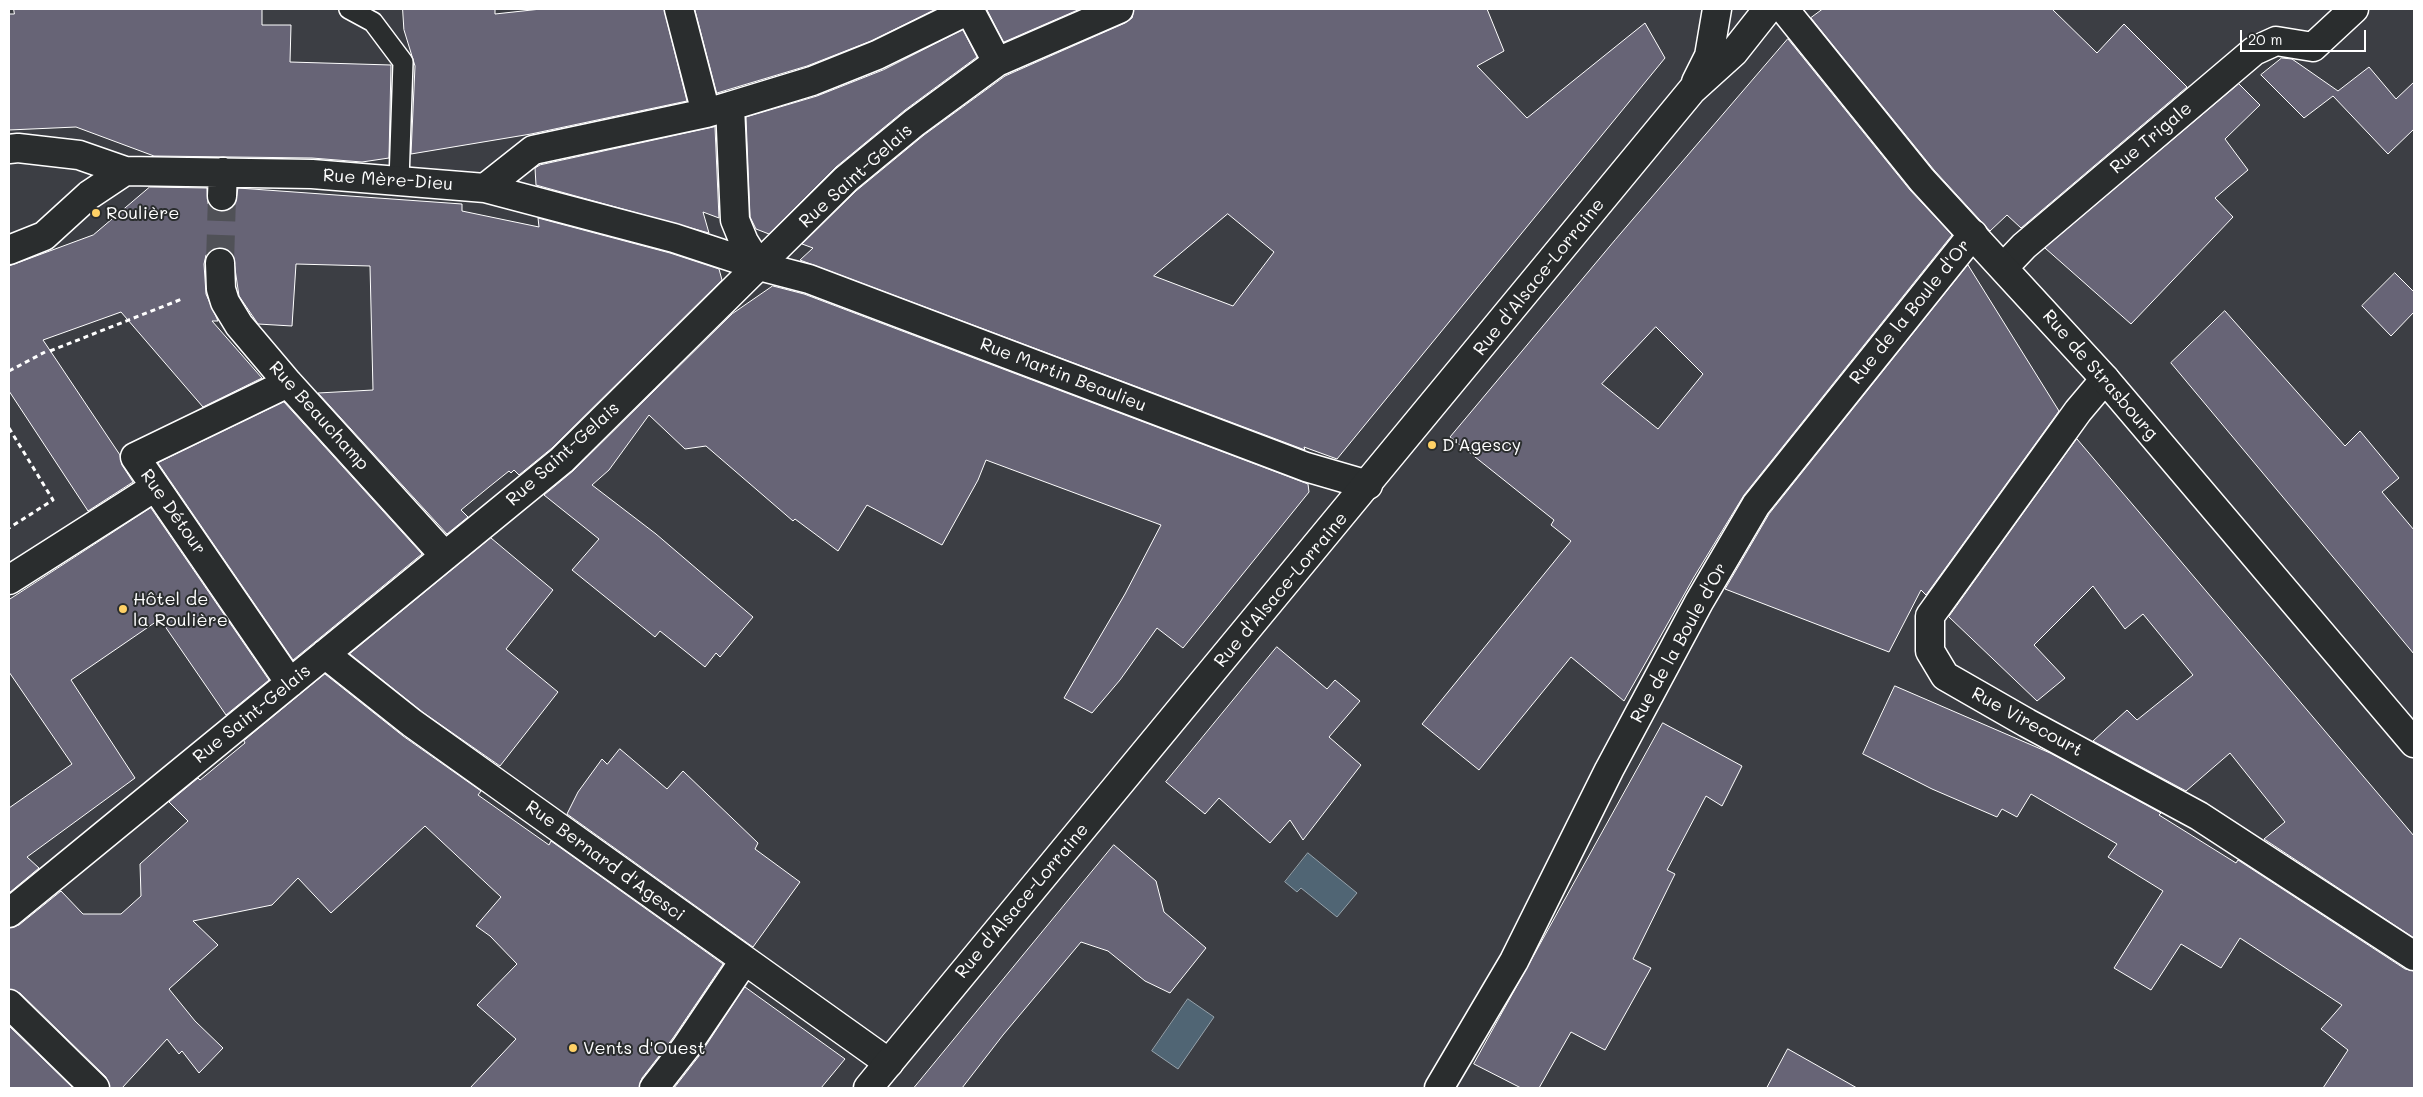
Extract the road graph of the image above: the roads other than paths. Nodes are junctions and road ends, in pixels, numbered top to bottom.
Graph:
1 (349, 9) edge
2 (679, 9) edge
3 (969, 9) edge
4 (1119, 9) edge
5 (1718, 9) edge
6 (1768, 9) edge
7 (1784, 9) edge
8 (2354, 9) edge
9 (997, 62) junction
10 (1692, 90) junction
11 (718, 109) junction
12 (9, 149) edge
13 (125, 172) junction
14 (399, 181) junction
15 (485, 188) junction
16 (1973, 234) junction
17 (9, 250) edge
18 (220, 263) tunnel mouth
19 (759, 266) junction
20 (2004, 267) junction
21 (2105, 379) junction
22 (288, 383) junction
23 (1368, 485) junction
24 (155, 487) junction
25 (445, 556) junction
26 (9, 580) edge
27 (325, 654) junction
28 (290, 683) junction
29 (2414, 743) edge
30 (9, 913) edge
31 (2414, 956) edge
32 (744, 961) junction
33 (9, 1004) edge
34 (889, 1063) junction
35 (95, 1088) edge
36 (654, 1088) edge
37 (868, 1088) edge
38 (1440, 1088) edge

1 - 14 lane
2 - 11 street
3 - 9 street
3 - 11 street
4 - 9 street, Rue Saint-Gelais
5 - 10 street
6 - 10 street
7 - 16 street, Rue de Strasbourg
8 - 20 street, Rue Trigale
9 - 19 street, Rue Saint-Gelais
10 - 23 street, Rue d'Alsace-Lorraine
11 - 15 street
11 - 19 street
12 - 13 street, Rue Mère-Dieu
13 - 14 street, Rue Mère-Dieu
13 - 17 street
14 - 15 street, Rue Mère-Dieu
15 - 19 street, Rue Mère-Dieu
16 - 20 street, Rue de Strasbourg
16 - 38 street, Rue de la Boule d'Or
18 - 22 street, Rue Beauchamp
19 - 23 street, Rue Martin Beaulieu
19 - 25 street, Rue Saint-Gelais
20 - 21 street, Rue de Strasbourg
21 - 29 street, Rue de Strasbourg
21 - 31 street, Rue Virecourt
22 - 24 street, Rue Détour
22 - 25 street, Rue Beauchamp
23 - 34 street, Rue d'Alsace-Lorraine
24 - 26 street
24 - 28 street, Rue Détour
25 - 27 street, Rue Saint-Gelais
27 - 28 street, Rue Saint-Gelais
27 - 32 street, Rue Bernard d'Agesci
28 - 30 street, Rue Saint-Gelais
32 - 34 street, Rue Bernard d'Agesci
32 - 36 street
33 - 35 street
34 - 37 street, Rue d'Alsace-Lorraine

